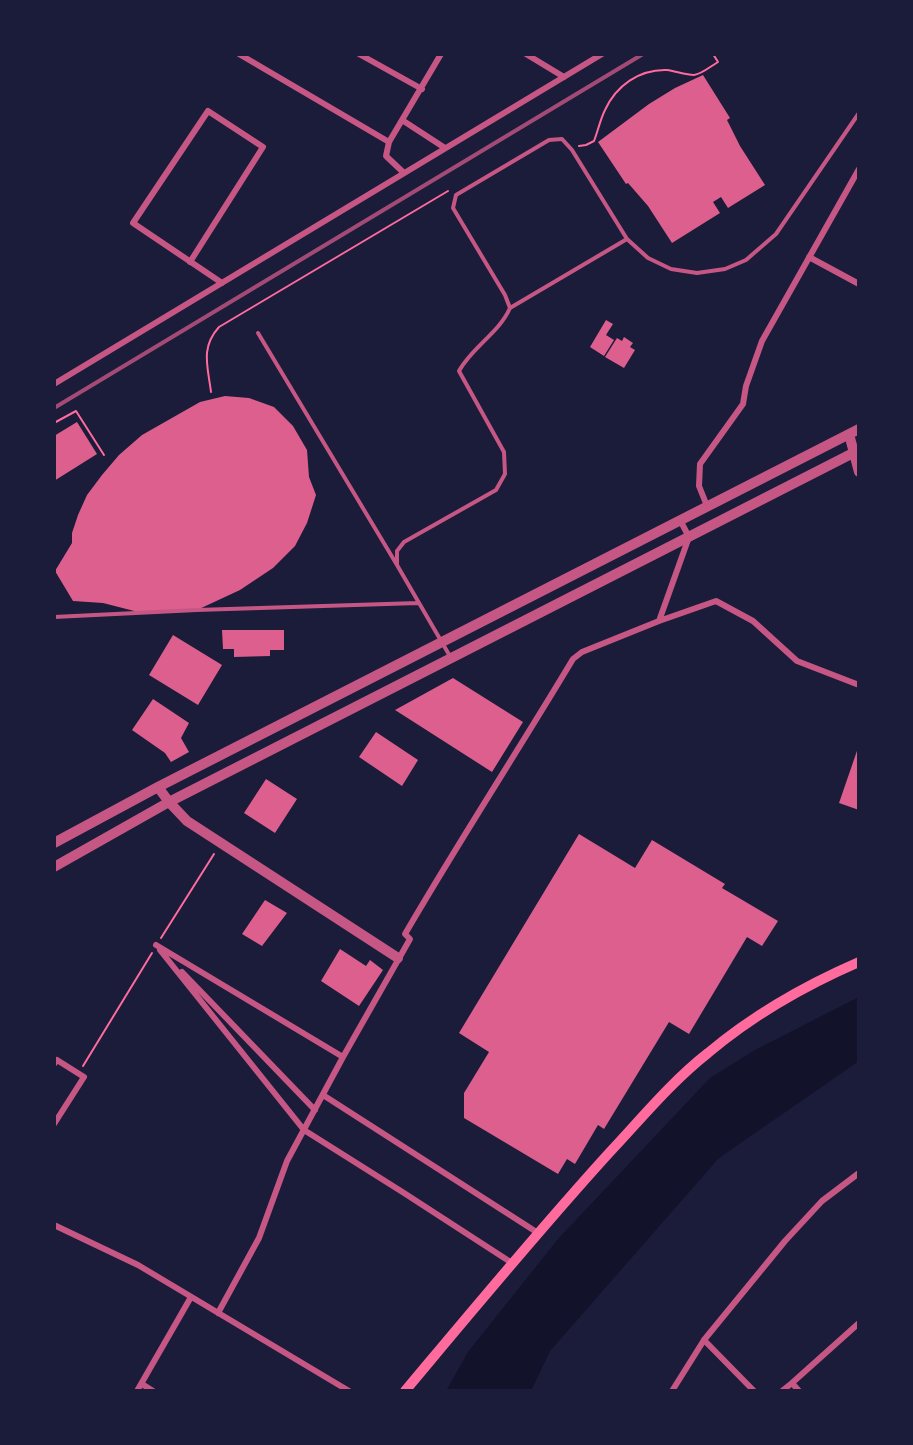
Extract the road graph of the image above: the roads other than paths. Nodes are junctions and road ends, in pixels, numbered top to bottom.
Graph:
1 (240, 54) edge
2 (360, 54) edge
3 (441, 54) edge
4 (526, 54) edge
5 (602, 54) edge
6 (564, 77) junction
7 (422, 89) junction
8 (859, 113) edge
9 (402, 120) junction
10 (389, 142) junction
11 (445, 148) junction
12 (859, 169) edge
13 (404, 173) junction
14 (627, 239) junction
15 (809, 257) junction
16 (190, 262) junction
17 (222, 283) junction
18 (859, 284) edge
19 (510, 308) junction
20 (258, 333) dead end
21 (54, 384) edge
22 (854, 431) edge
23 (857, 451) edge
24 (859, 472) edge
25 (707, 506) junction
26 (680, 520) junction
27 (689, 537) junction
28 (397, 565) junction
29 (418, 603) junction
30 (54, 617) edge
31 (659, 621) junction
32 (441, 642) junction
33 (452, 659) junction
34 (859, 685) edge
35 (158, 787) junction
36 (169, 802) junction
37 (54, 843) edge
38 (54, 867) edge
39 (156, 945) junction
40 (398, 958) junction
41 (859, 962) edge
42 (343, 1058) junction
43 (54, 1064) edge
44 (323, 1095) junction
45 (315, 1110) junction
46 (54, 1124) edge
47 (304, 1130) junction
48 (858, 1176) edge
49 (54, 1225) edge
50 (538, 1233) junction
51 (512, 1263) junction
52 (191, 1298) junction
53 (218, 1313) junction
54 (859, 1323) edge
55 (704, 1340) junction
56 (792, 1383) junction
57 (142, 1384) junction
58 (137, 1391) edge
59 (153, 1391) edge
60 (349, 1391) edge
61 (405, 1391) edge
62 (672, 1391) edge
63 (754, 1391) edge
64 (782, 1391) edge
65 (799, 1391) edge

1 - 10 street
2 - 7 street
3 - 7 street
4 - 6 street
5 - 6 street
6 - 11 street
7 - 9 street
8 - 14 lane
9 - 10 street
9 - 11 street
10 - 13 street
11 - 13 street
12 - 15 street
13 - 17 street
14 - 19 lane
14 - 19 lane
15 - 18 street
15 - 25 street
16 - 16 street
16 - 17 street
17 - 21 street
19 - 28 lane
20 - 28 lane
22 - 23 street
22 - 25 street
23 - 24 street
23 - 27 street
25 - 26 street
26 - 27 street
26 - 32 street
27 - 31 street
27 - 33 street
28 - 29 lane
29 - 30 lane
29 - 32 lane
31 - 34 street
31 - 40 street
32 - 33 lane
32 - 35 street
33 - 36 street
35 - 36 street
35 - 37 street
36 - 38 street
36 - 40 street
39 - 42 street
39 - 45 street
39 - 47 street
40 - 42 street
41 - 50 main road
42 - 44 street
43 - 46 street
44 - 45 street
44 - 50 street
45 - 47 street
47 - 51 street
47 - 53 street
48 - 55 street
49 - 52 street
50 - 51 main road
51 - 61 main road
52 - 53 street
52 - 57 street
53 - 60 street
54 - 56 street
55 - 62 street
55 - 63 street
56 - 64 street
56 - 65 street
57 - 58 street
57 - 59 street

